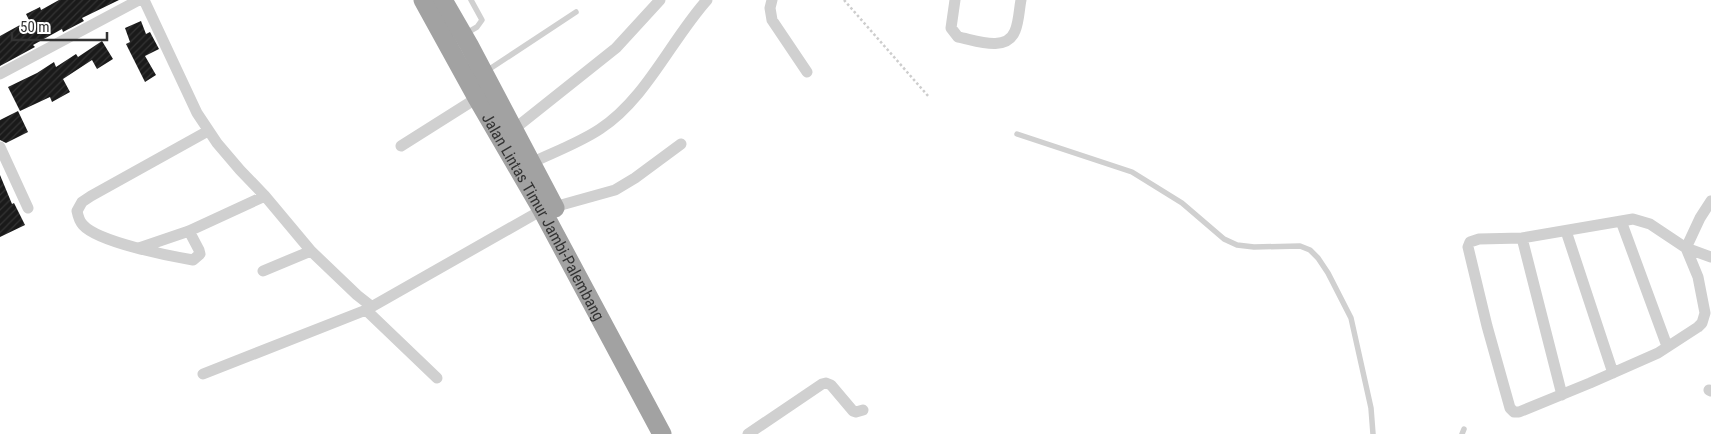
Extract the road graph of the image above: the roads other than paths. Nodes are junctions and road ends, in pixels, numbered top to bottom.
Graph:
1 (139, 0) edge
2 (144, 0) edge
3 (423, 0) edge
4 (471, 0) edge
5 (660, 0) edge
6 (707, 0) edge
7 (772, 0) edge
8 (955, 0) edge
9 (1021, 0) edge
10 (443, 12) edge
11 (576, 12) dead end
12 (463, 35) junction
13 (807, 72) dead end
14 (0, 74) edge
15 (484, 74) junction
16 (477, 98) junction
17 (513, 130) junction
18 (208, 131) junction
19 (1017, 134) dead end
20 (681, 144) dead end
21 (401, 146) dead end
22 (0, 147) edge
23 (531, 163) junction
24 (265, 196) junction
25 (1711, 201) edge
26 (28, 208) dead end
27 (548, 208) junction
28 (1621, 221) junction
29 (189, 230) junction
30 (1566, 231) junction
31 (1522, 238) junction
32 (139, 248) junction
33 (1686, 248) junction
34 (311, 251) junction
35 (1711, 258) edge
36 (263, 270) dead end
37 (368, 308) junction
38 (1667, 346) junction
39 (1613, 373) junction
40 (203, 374) dead end
41 (437, 378) dead end
42 (1562, 395) junction
43 (863, 410) dead end
44 (662, 434) edge
45 (675, 434) edge
46 (748, 434) edge
47 (1373, 434) edge

1 - 14 street
2 - 18 street
3 - 10 highway, Jalan Lintas Timur Jambi-Palembang
4 - 12 lane
5 - 17 street
6 - 23 street
7 - 13 street
8 - 9 street
10 - 12 highway, Jalan Lintas Timur Jambi-Palembang
10 - 16 highway, Jalan Lintas Timur Jambi-Palembang
11 - 15 lane
12 - 15 highway, Jalan Lintas Timur Jambi-Palembang
15 - 17 highway, Jalan Lintas Timur Jambi-Palembang
16 - 21 street
16 - 27 highway, Jalan Lintas Timur Jambi-Palembang
17 - 23 highway, Jalan Lintas Timur Jambi-Palembang
18 - 24 street
18 - 32 street
19 - 47 lane
20 - 27 street
22 - 26 street
23 - 27 highway, Jalan Lintas Timur Jambi-Palembang
24 - 29 street
24 - 34 street
25 - 33 street
27 - 37 street
27 - 44 highway, Jalan Lintas Timur Jambi-Palembang
27 - 45 highway, Jalan Lintas Timur Jambi-Palembang
28 - 30 street
28 - 33 street
28 - 38 street
29 - 32 street
29 - 32 street
30 - 31 street
30 - 39 street
31 - 42 street
31 - 42 street
33 - 35 street
33 - 38 street
34 - 36 street
34 - 37 street
37 - 40 street
37 - 41 street
38 - 39 street
39 - 42 street
43 - 46 street

